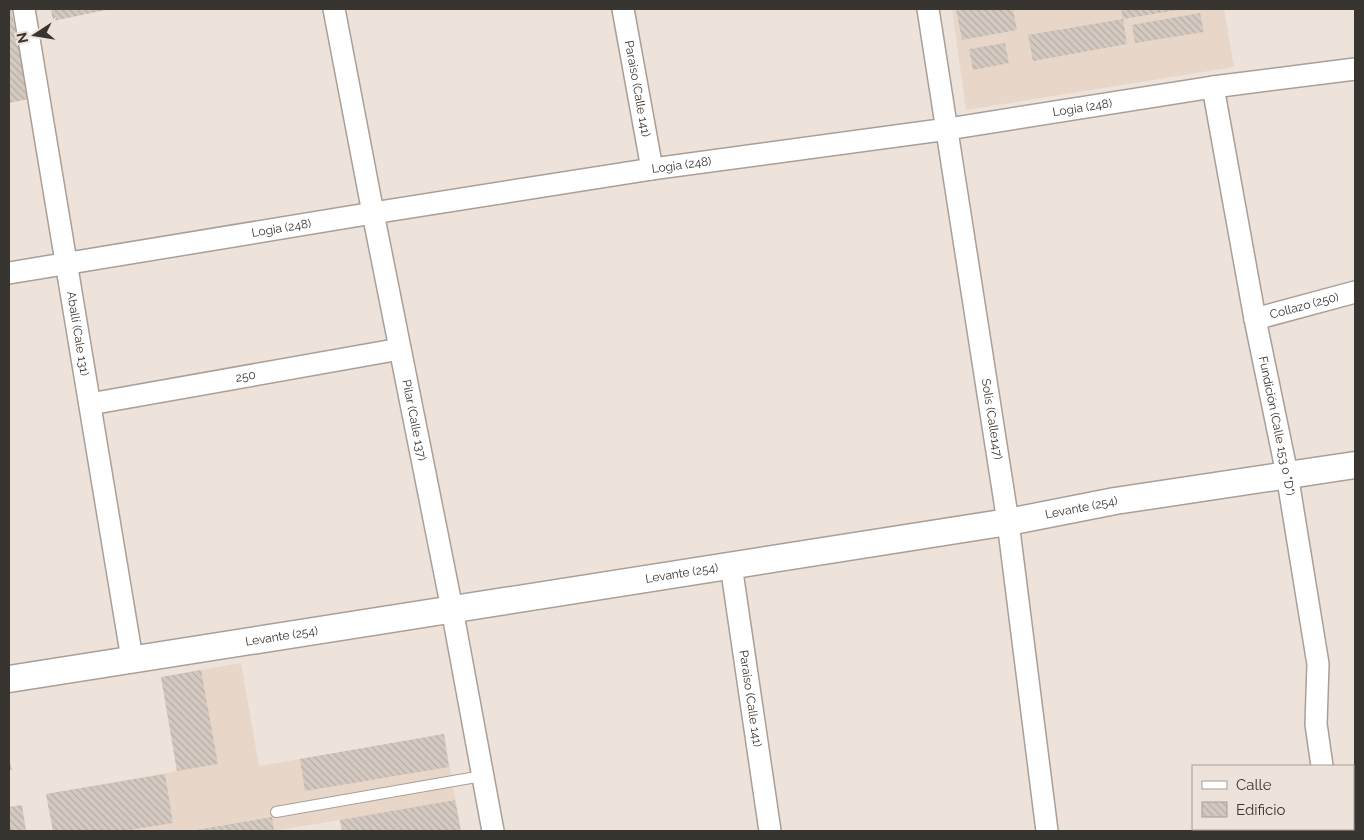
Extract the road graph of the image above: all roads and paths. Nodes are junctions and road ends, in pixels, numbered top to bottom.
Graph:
1 (24, 9) edge
2 (334, 9) edge
3 (623, 9) edge
4 (928, 9) edge
5 (1355, 68) edge
6 (1213, 87) junction
7 (948, 129) junction
8 (652, 169) junction
9 (373, 213) junction
10 (65, 264) junction
11 (9, 273) edge
12 (1355, 292) edge
13 (1255, 319) junction
14 (400, 349) junction
15 (90, 404) junction
16 (1355, 465) edge
17 (1287, 474) junction
18 (1008, 522) junction
19 (731, 565) junction
20 (452, 609) junction
21 (132, 659) junction
22 (9, 679) edge
23 (1322, 765) edge
24 (482, 776) junction
25 (276, 812) dead end
26 (493, 831) edge
27 (770, 831) edge
28 (1047, 831) edge

1 - 10 street, Aballí (Cale 131)
2 - 9 street, Pilar (Calle 137)
3 - 8 street, Paraiso (Calle 141)
4 - 7 street, Solis (Calle147)
5 - 6 street, Logia (248)
6 - 7 street, Logia (248)
6 - 13 street, Fundición (Calle 153 o "D")
7 - 8 street, Logia (248)
7 - 18 street, Solis (Calle147)
8 - 9 street, Logia (248)
9 - 10 street, Logia (248)
9 - 14 street, Pilar (Calle 137)
10 - 11 street, Logia (248)
10 - 15 street, Aballí (Cale 131)
12 - 13 street, Collazo (250)
13 - 17 street, Fundición (Calle 153 o "D")
14 - 15 street, 250
14 - 20 street, Pilar (Calle 137)
15 - 21 street, Aballí (Cale 131)
16 - 17 street, Levante (254)
17 - 18 street, Levante (254)
17 - 23 street, Fundición (Calle 153 o "D")
18 - 19 street, Levante (254)
18 - 28 street, Solis (Calle147)
19 - 20 street, Levante (254)
19 - 27 street, Paraiso (Calle 141)
20 - 21 street, Levante (254)
20 - 24 street, Pilar (Calle 137)
21 - 22 street, Levante (254)
24 - 25 lane
24 - 26 street, Pilar (Calle 137)

